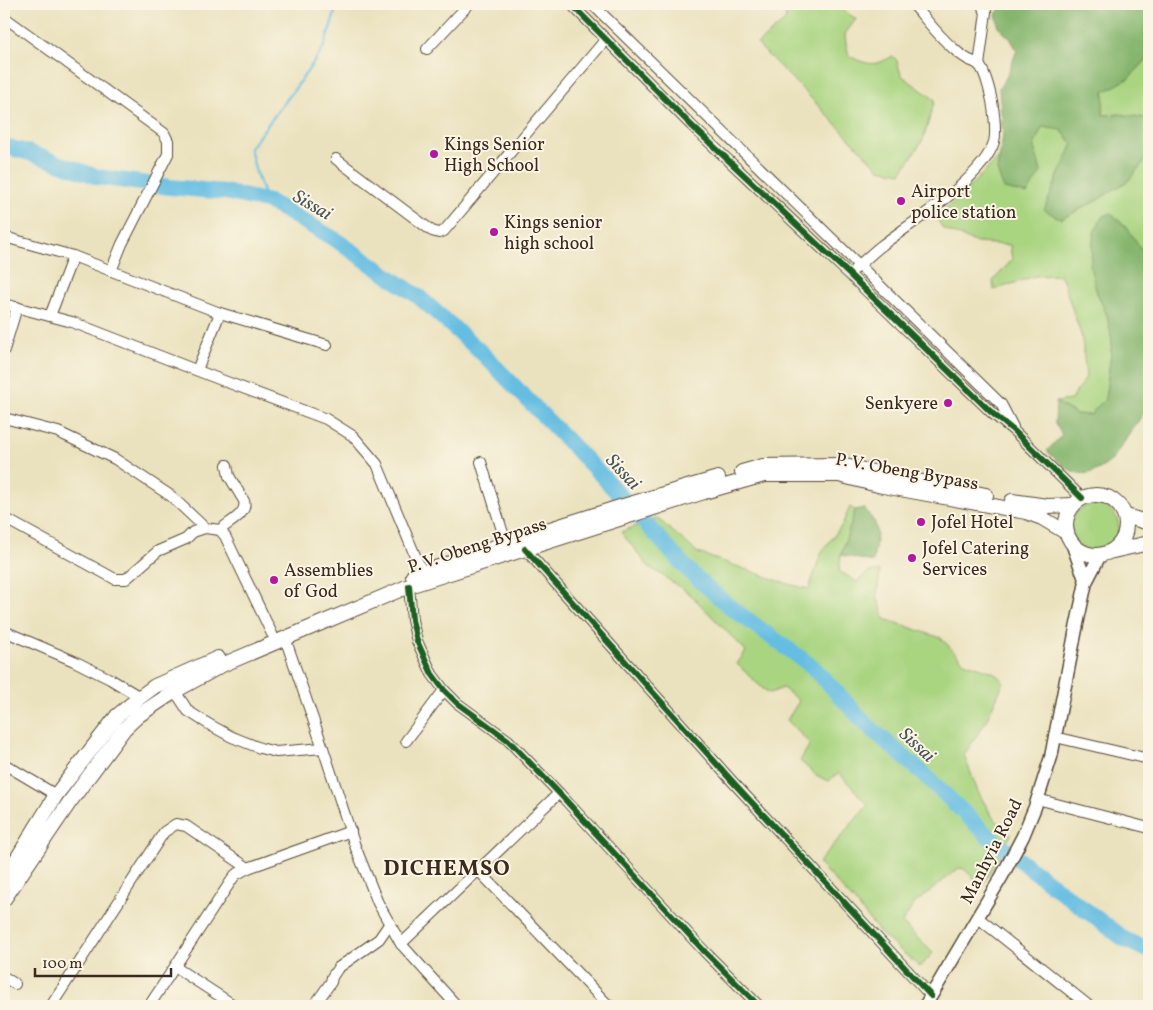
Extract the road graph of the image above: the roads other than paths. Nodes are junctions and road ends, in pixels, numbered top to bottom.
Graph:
1 (469, 4) edge
2 (571, 4) edge
3 (592, 4) edge
4 (913, 4) edge
5 (982, 4) edge
6 (4, 17) edge
7 (606, 39) junction
8 (427, 49) dead end
9 (979, 65) junction
10 (336, 159) dead end
11 (4, 238) edge
12 (73, 256) junction
13 (859, 266) junction
14 (111, 271) junction
15 (849, 274) junction
16 (4, 304) edge
17 (17, 307) junction
18 (220, 313) junction
19 (50, 316) junction
20 (327, 345) dead end
21 (4, 350) edge
22 (197, 370) junction
23 (4, 418) edge
24 (1014, 430) junction
25 (481, 462) dead end
26 (228, 466) dead end
27 (1078, 501) junction
28 (639, 508) junction
29 (623, 512) junction
30 (1126, 516) junction
31 (4, 518) edge
32 (1149, 523) edge
33 (205, 528) junction
34 (220, 530) junction
35 (1069, 538) junction
36 (506, 543) junction
37 (1149, 543) edge
38 (525, 549) junction
39 (1113, 550) junction
40 (1100, 555) junction
41 (424, 576) junction
42 (1086, 582) junction
43 (409, 586) junction
44 (4, 631) edge
45 (272, 634) junction
46 (285, 638) junction
47 (444, 690) junction
48 (175, 691) junction
49 (140, 697) junction
50 (1055, 737) junction
51 (406, 741) dead end
52 (323, 748) junction
53 (1149, 759) edge
54 (4, 764) edge
55 (559, 793) junction
56 (56, 795) junction
57 (1037, 799) junction
58 (1149, 828) edge
59 (350, 831) junction
60 (248, 868) junction
61 (478, 870) junction
62 (4, 880) edge
63 (4, 899) edge
64 (977, 917) junction
65 (390, 923) junction
66 (401, 944) junction
67 (175, 967) junction
68 (4, 977) edge
69 (15, 984) dead end
70 (928, 1001) edge
71 (51, 1006) edge
72 (149, 1006) edge
73 (235, 1006) edge
74 (314, 1006) edge
75 (457, 1006) edge
76 (610, 1006) edge
77 (759, 1006) edge
78 (1089, 1006) edge

1 - 8 street
2 - 7 street
3 - 13 street
4 - 9 street
5 - 9 street
6 - 14 street
7 - 10 street
7 - 15 street
9 - 13 street
11 - 12 street
12 - 14 street
12 - 19 street
13 - 15 street
13 - 24 street
14 - 18 street
15 - 24 street
16 - 17 street
17 - 19 street
17 - 21 street
18 - 20 street
18 - 22 street
19 - 22 street
22 - 41 street
23 - 33 street
24 - 27 street
25 - 36 street
26 - 34 street
27 - 28 highway, P. V. Obeng Bypass
27 - 30 highway
27 - 35 highway
28 - 29 highway, P. V. Obeng Bypass
28 - 35 highway, P. V. Obeng Bypass
29 - 36 highway, P. V. Obeng Bypass
29 - 38 highway, P. V. Obeng Bypass
30 - 32 highway
30 - 39 highway
31 - 33 street
33 - 34 street
34 - 45 street
35 - 40 highway
35 - 42 main road
36 - 41 highway, P. V. Obeng Bypass
37 - 39 highway
38 - 41 highway, P. V. Obeng Bypass
38 - 70 street
39 - 40 highway
40 - 42 main road, Manhyia Road
41 - 43 highway, P. V. Obeng Bypass
41 - 45 highway, P. V. Obeng Bypass
42 - 50 main road, Manhyia Road
43 - 46 highway, P. V. Obeng Bypass
43 - 47 street
44 - 49 street
45 - 49 highway, P. V. Obeng Bypass
46 - 48 highway, P. V. Obeng Bypass
46 - 52 street
47 - 51 street
47 - 55 street
48 - 52 street
48 - 63 highway, P. V. Obeng Bypass
49 - 56 highway, P. V. Obeng Bypass
50 - 53 street
50 - 57 main road, Manhyia Road
52 - 59 street
54 - 56 street
55 - 61 street
55 - 77 street
56 - 62 highway, P. V. Obeng Bypass
57 - 58 street
57 - 64 main road, Manhyia Road
59 - 60 street
59 - 65 street
60 - 67 street
60 - 71 street
61 - 66 street
61 - 76 street
64 - 70 main road, Manhyia Road
64 - 78 street
65 - 66 street
65 - 74 street
66 - 75 street
67 - 72 street
67 - 73 street
68 - 69 street

